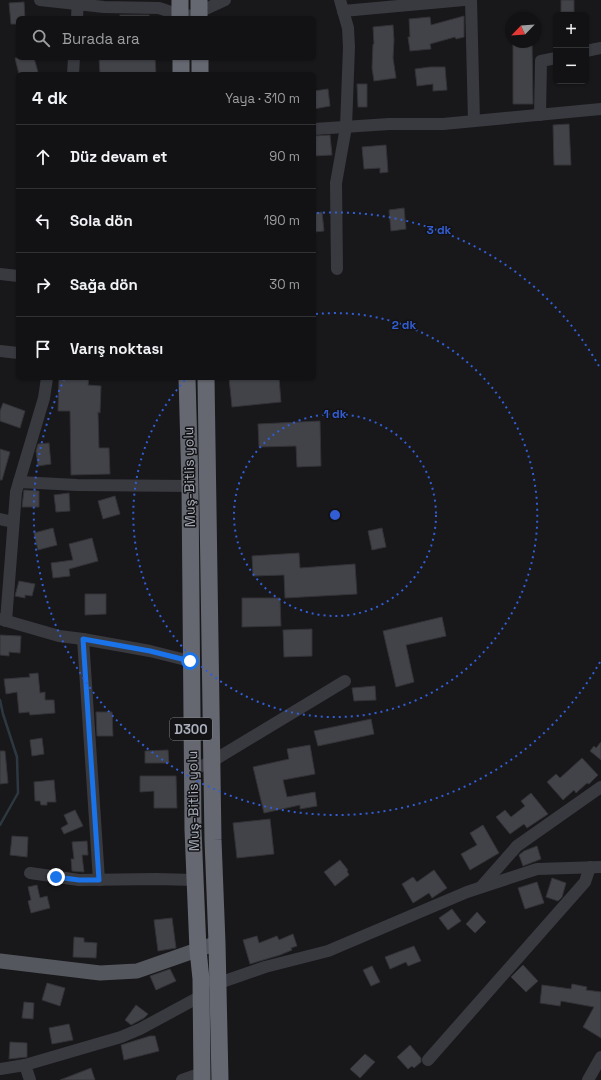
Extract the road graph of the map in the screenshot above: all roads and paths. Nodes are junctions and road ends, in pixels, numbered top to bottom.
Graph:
1 (40, 0) edge
2 (225, 0) edge
3 (464, 0) edge
4 (471, 0) edge
5 (78, 2) edge
6 (341, 5) edge
7 (180, 11) edge
8 (199, 12) edge
9 (77, 16) edge
10 (601, 48) edge
11 (589, 50) edge
12 (553, 59) edge
13 (74, 60) edge
14 (181, 60) edge
15 (200, 60) edge
16 (73, 72) edge
17 (181, 72) edge
18 (200, 72) edge
19 (601, 109) edge
20 (540, 115) junction
21 (474, 121) junction
22 (346, 127) junction
23 (316, 129) edge
24 (337, 269) dead end
25 (0, 274) edge
26 (16, 276) edge
27 (0, 351) edge
28 (16, 353) edge
29 (46, 380) edge
30 (187, 380) edge
31 (206, 380) edge
32 (18, 482) junction
33 (190, 486) junction
34 (0, 519) edge
35 (13, 522) junction
36 (3, 620) edge
37 (83, 639) junction
38 (190, 661) junction
39 (345, 681) dead end
40 (212, 762) junction
41 (192, 770) junction
42 (601, 787) edge
43 (596, 867) edge
44 (30, 873) dead end
45 (99, 880) junction
46 (195, 880) junction
47 (480, 888) junction
48 (218, 943) junction
49 (198, 950) junction
50 (0, 962) edge
51 (201, 979) junction
52 (218, 983) junction
53 (201, 996) junction
54 (601, 1057) edge
55 (428, 1060) dead end
56 (25, 1064) junction
57 (0, 1069) edge
58 (202, 1076) edge
59 (30, 1080) edge
60 (182, 1080) edge
61 (220, 1080) edge
62 (588, 1080) edge

1 - 5 street
2 - 8 street
3 - 6 street
4 - 21 street
5 - 7 street
5 - 9 street
6 - 22 street
7 - 8 street
10 - 11 street
12 - 20 street
13 - 16 street
14 - 17 highway
15 - 18 highway
19 - 20 street
20 - 21 street
21 - 22 street
22 - 23 street
22 - 24 street
25 - 26 street
27 - 28 street
29 - 32 street
30 - 33 highway, Muş-Bitlis yolu / D300
31 - 40 highway, Muş-Bitlis yolu / D300
32 - 33 street
32 - 35 street
33 - 38 highway, Muş-Bitlis yolu / D300
34 - 35 street
35 - 36 street
36 - 37 street
37 - 38 street
37 - 45 street
38 - 41 highway, Muş-Bitlis yolu / D300
39 - 40 street
40 - 41 street
40 - 48 highway, Muş-Bitlis yolu / D300
41 - 46 highway, Muş-Bitlis yolu / D300
42 - 47 street
43 - 47 street
43 - 55 street
44 - 45 street
45 - 46 street
46 - 49 highway, Muş-Bitlis yolu / D300
47 - 52 street
48 - 49 main road
48 - 52 highway, Muş-Bitlis yolu / D300
49 - 50 main road
49 - 51 highway, Muş-Bitlis yolu / D300
51 - 52 street
51 - 53 highway, Muş-Bitlis yolu / D300
52 - 61 highway, Muş-Bitlis yolu / D300
53 - 56 street
53 - 58 highway, Muş-Bitlis yolu / D300
54 - 62 street
56 - 57 street
56 - 59 street
58 - 60 street

